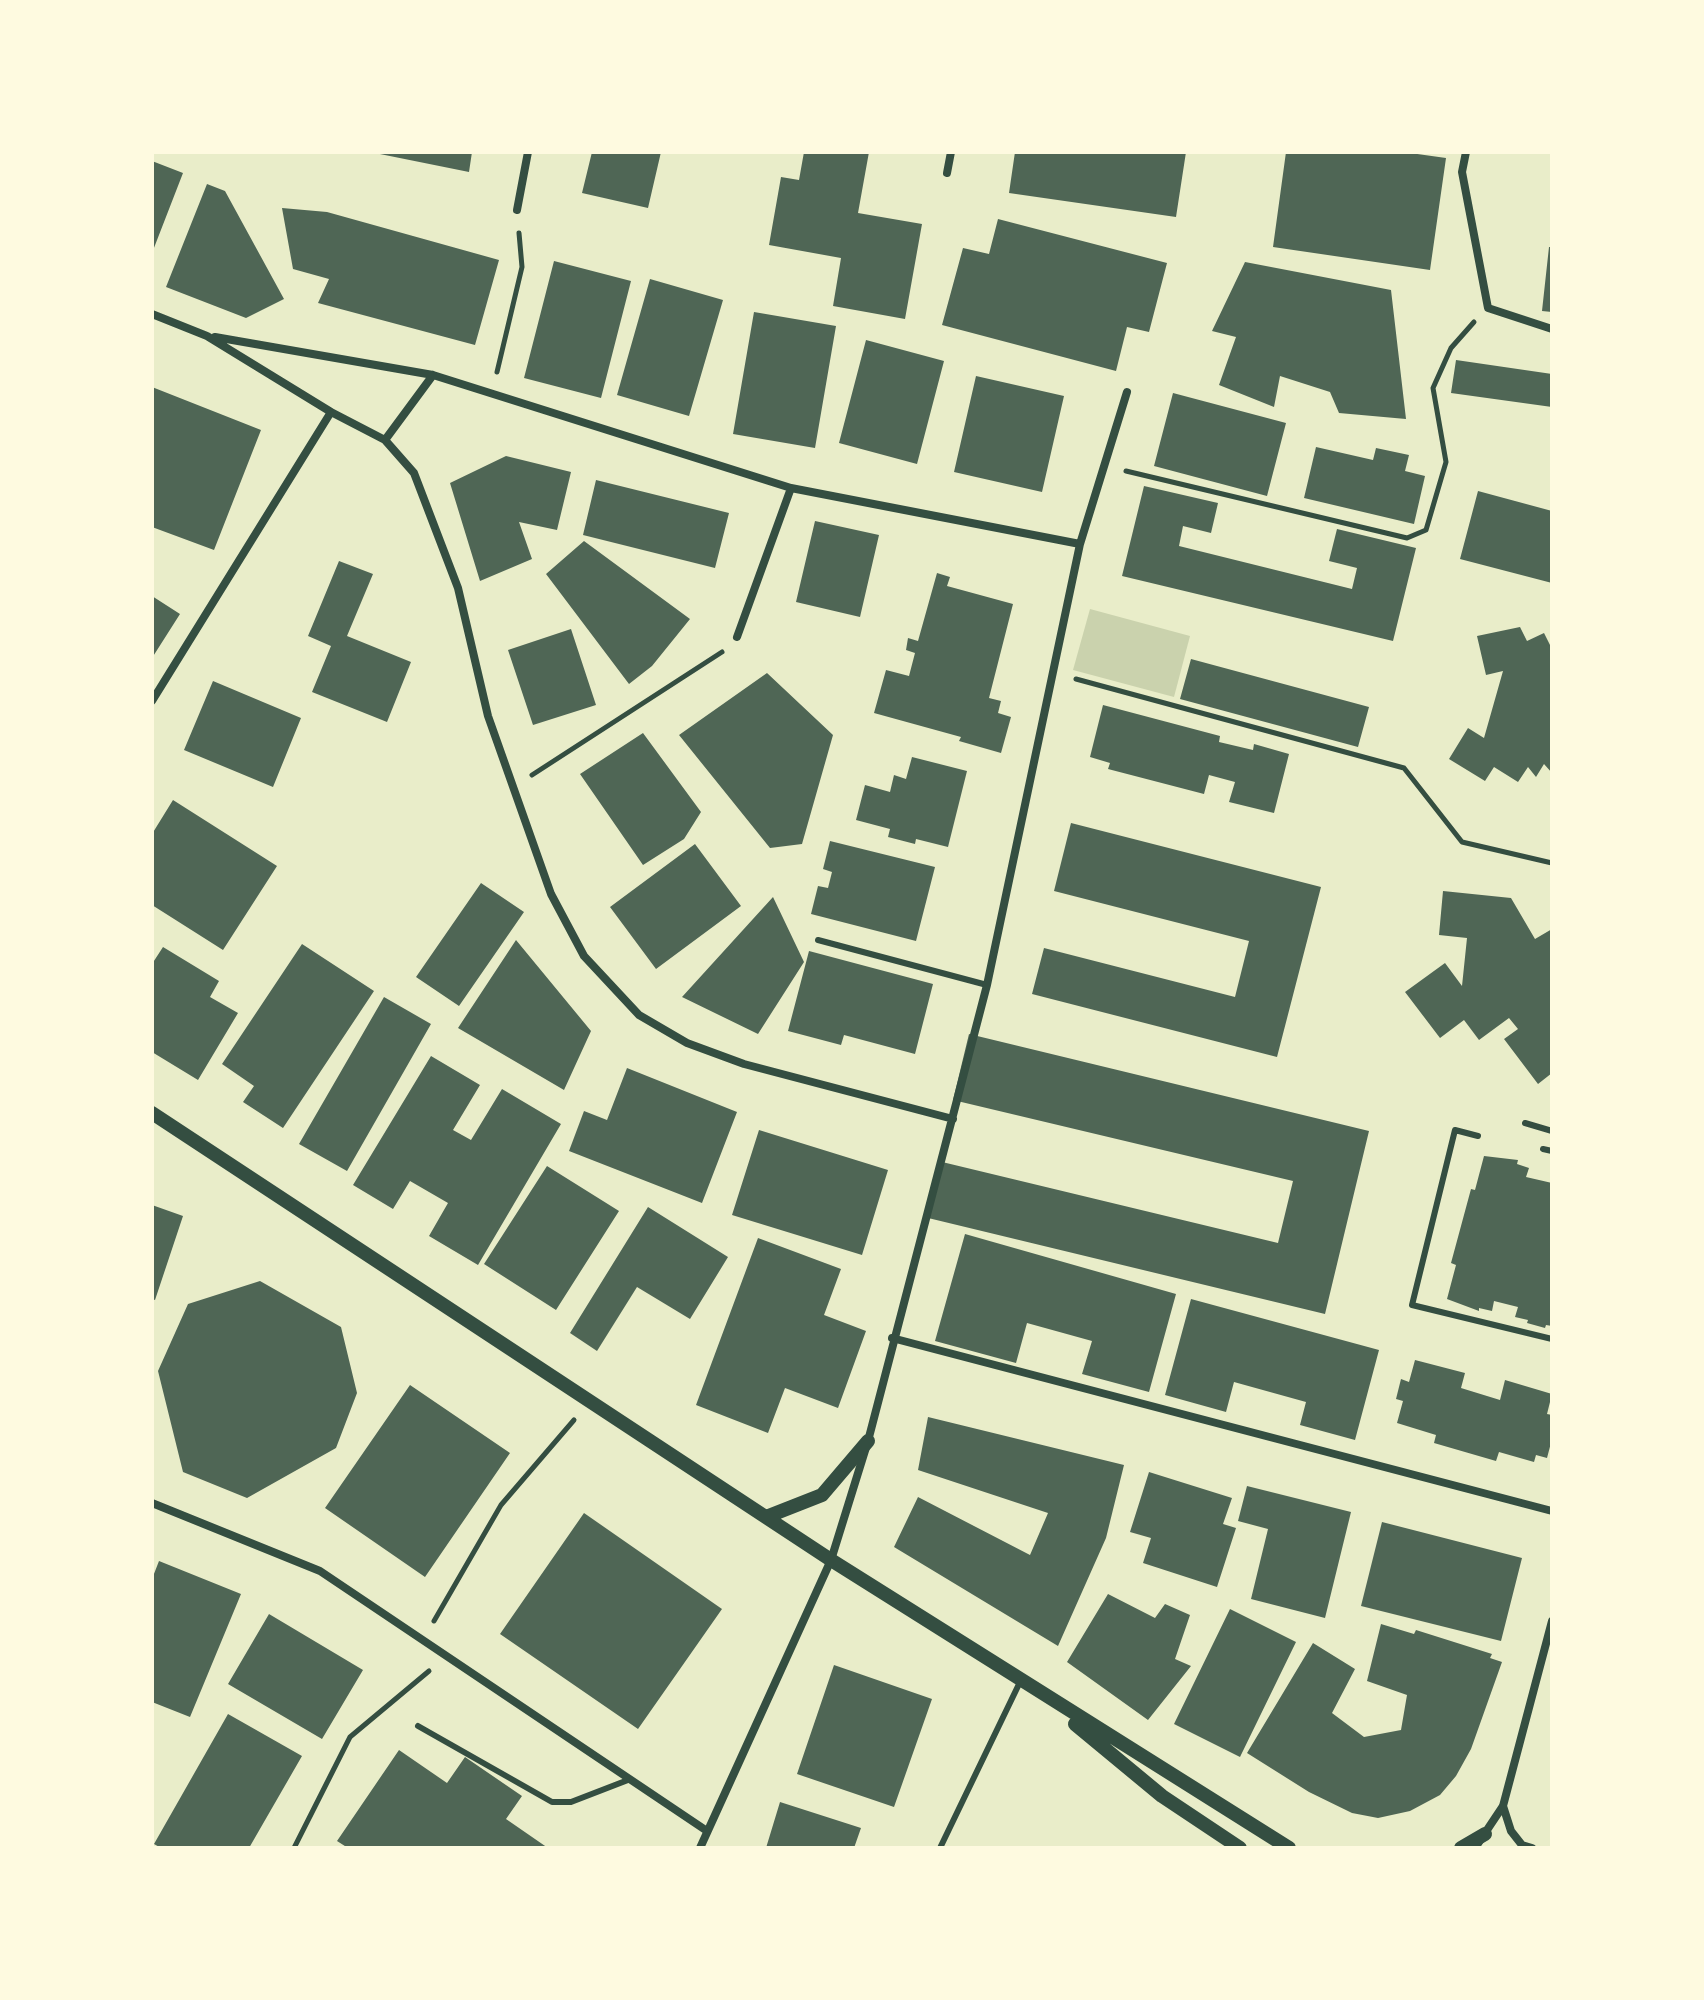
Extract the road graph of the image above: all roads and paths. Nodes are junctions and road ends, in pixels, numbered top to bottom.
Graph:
1 (528, 152) edge
2 (951, 152) edge
3 (1466, 152) edge
4 (947, 173) dead end
5 (517, 210) joint
6 (1488, 308) junction
7 (152, 314) edge
8 (1552, 329) edge
9 (207, 336) junction
10 (433, 375) junction
11 (1127, 392) dead end
12 (492, 393) junction
13 (331, 412) junction
14 (385, 440) junction
15 (1102, 466) junction
16 (791, 488) junction
17 (1080, 544) junction
18 (737, 637) joint
19 (1053, 673) junction
20 (152, 701) edge
21 (513, 787) junction
22 (1552, 863) edge
23 (818, 940) dead end
24 (987, 985) junction
25 (152, 1113) edge
26 (953, 1119) junction
27 (1525, 1123) dead end
28 (1552, 1131) edge
29 (1478, 1136) dead end
30 (1543, 1149) dead end
31 (1552, 1151) edge
32 (892, 1338) junction
33 (1552, 1339) edge
34 (590, 1401) junction
35 (868, 1441) junction
36 (152, 1503) edge
37 (1552, 1511) edge
38 (766, 1517) junction
39 (831, 1560) junction
40 (1552, 1621) edge
41 (423, 1641) junction
42 (447, 1657) junction
43 (1020, 1682) junction
44 (1041, 1696) junction
45 (418, 1726) dead end
46 (628, 1780) junction
47 (1503, 1806) junction
48 (707, 1831) junction
49 (1485, 1834) junction
50 (294, 1848) edge
51 (700, 1848) edge
52 (940, 1848) edge
53 (1240, 1848) edge
54 (1289, 1848) edge
55 (1461, 1848) edge
56 (1475, 1848) edge
57 (1532, 1848) edge

1 - 5 street
2 - 4 street
3 - 6 street
5 - 12 path
6 - 8 street
6 - 15 path
7 - 9 street
9 - 10 street
9 - 13 street
10 - 12 street
10 - 14 street
11 - 15 street
12 - 16 street
13 - 14 street
13 - 20 street
14 - 21 street
15 - 17 street
16 - 17 street
16 - 18 street
17 - 19 street
18 - 21 path
19 - 22 path
19 - 24 street
21 - 26 street
23 - 24 lane
24 - 26 street
25 - 34 street
26 - 32 street
27 - 28 lane
29 - 33 lane
30 - 31 lane
32 - 35 street
32 - 37 street
34 - 38 street
34 - 41 path
35 - 38 street
35 - 39 street
36 - 41 street
38 - 39 street
39 - 43 street
39 - 48 street
40 - 47 street
41 - 42 street
42 - 46 street
42 - 50 path
43 - 44 street
43 - 52 lane
44 - 53 street
44 - 54 street
45 - 46 lane
46 - 48 street
47 - 49 street
47 - 57 street
48 - 51 street
49 - 55 street
49 - 56 street

